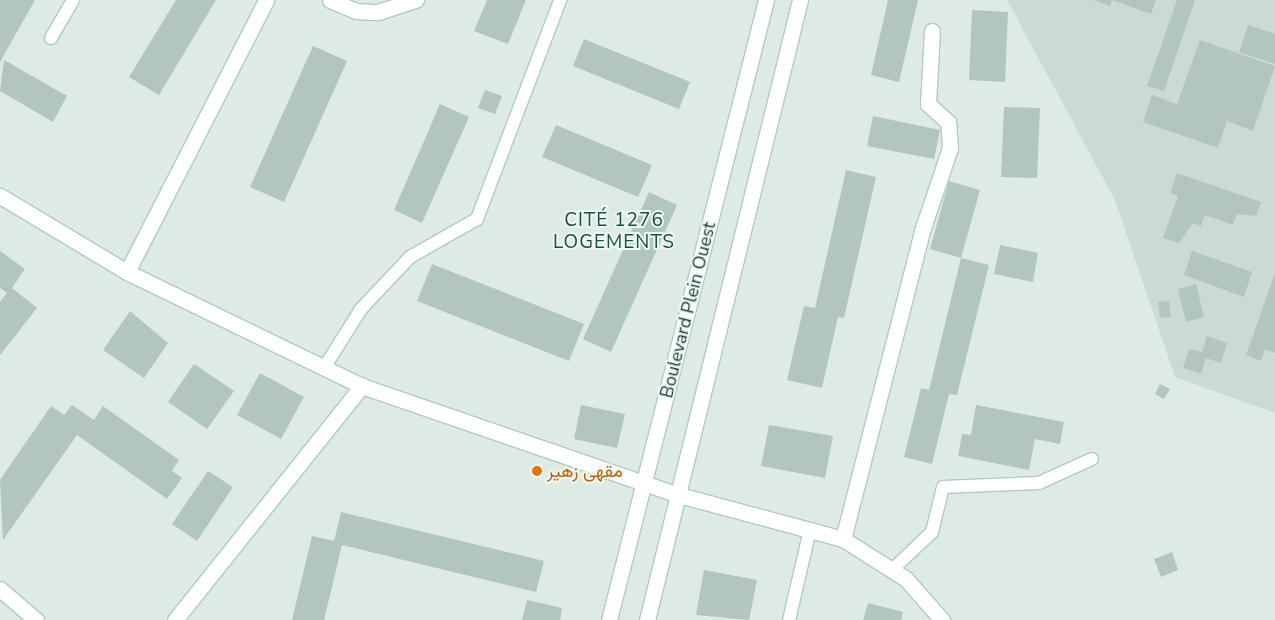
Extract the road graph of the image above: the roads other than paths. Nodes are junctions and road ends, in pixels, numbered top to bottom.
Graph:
1 (73, 0) edge
2 (266, 0) edge
3 (330, 0) edge
4 (416, 0) edge
5 (560, 0) edge
6 (766, 0) edge
7 (800, 0) edge
8 (932, 31) dead end
9 (51, 38) dead end
10 (0, 196) edge
11 (127, 272) junction
12 (324, 368) junction
13 (362, 386) junction
14 (1092, 459) dead end
15 (644, 483) junction
16 (679, 495) junction
17 (810, 530) junction
18 (843, 539) junction
19 (894, 570) junction
20 (0, 589) edge
21 (36, 620) edge
22 (175, 620) edge
23 (609, 620) edge
24 (647, 620) edge
25 (789, 620) edge
26 (942, 620) edge

1 - 9 lane
2 - 11 street
3 - 4 street
5 - 12 lane
6 - 15 street, Boulevard Plein Ouest
7 - 16 street, Boulevard Plein Ouest
8 - 18 street
10 - 11 street
11 - 12 street
12 - 13 street
13 - 15 street
13 - 22 street
14 - 19 lane
15 - 16 street
15 - 23 street, Boulevard Plein Ouest
16 - 17 street
16 - 24 street, Boulevard Plein Ouest
17 - 18 street
17 - 25 lane
18 - 19 street
19 - 26 street
20 - 21 street

